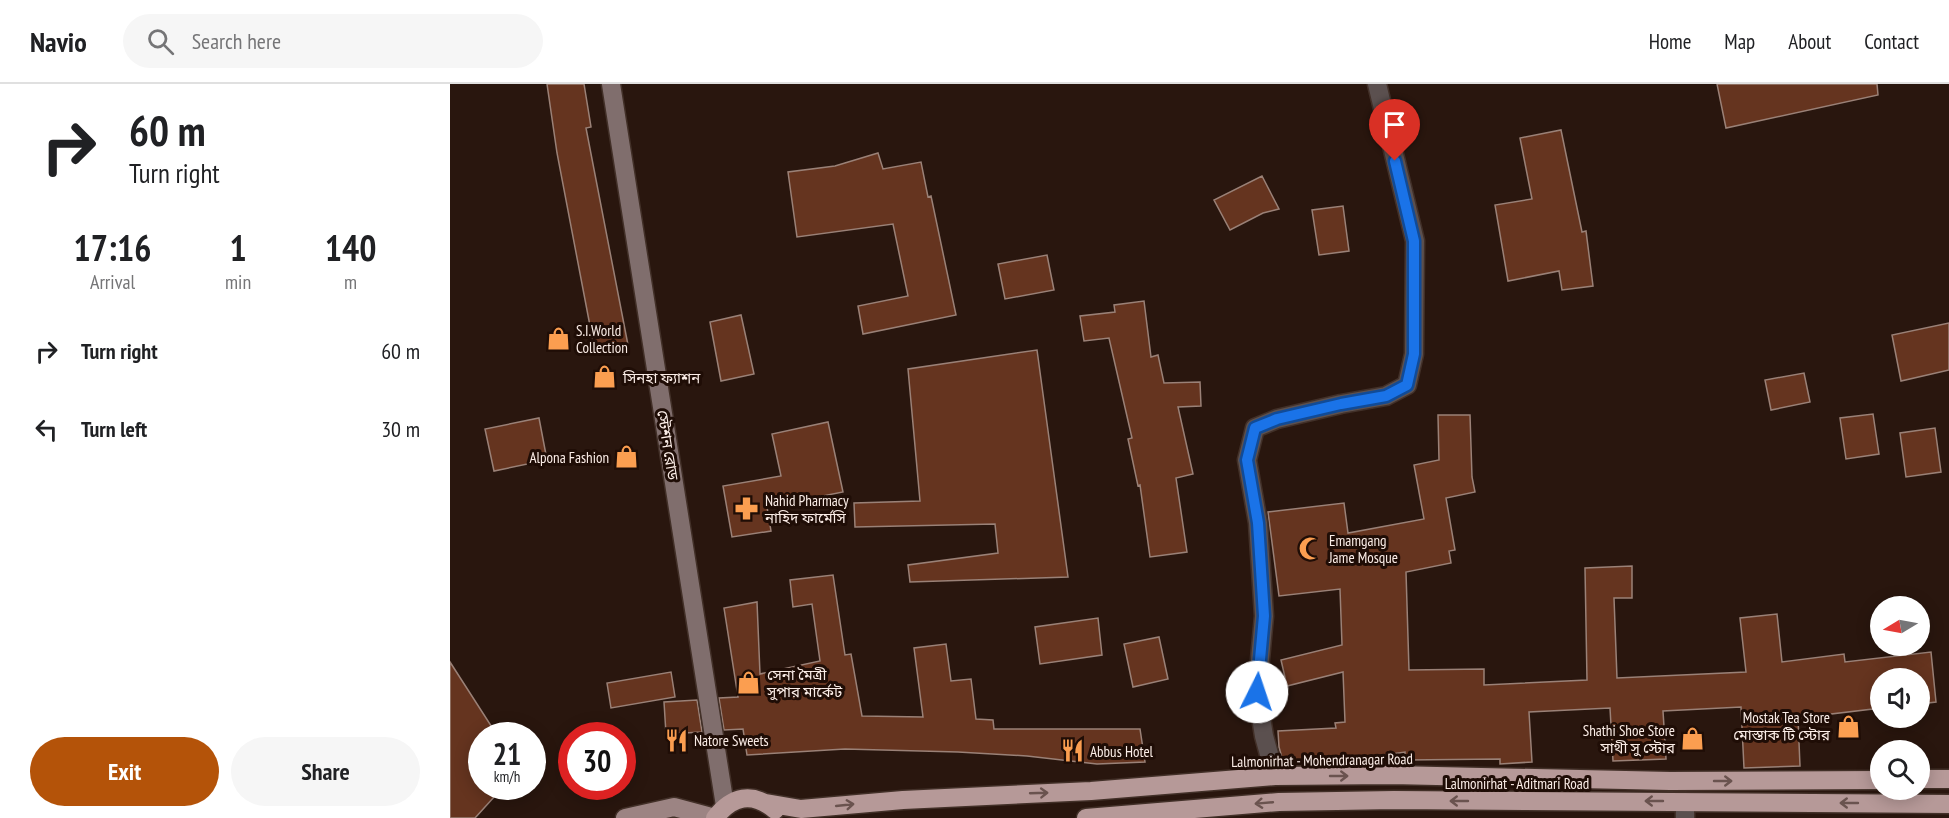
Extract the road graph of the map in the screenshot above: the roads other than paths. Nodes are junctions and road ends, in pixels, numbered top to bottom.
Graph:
1 (611, 84) edge
2 (1377, 84) edge
3 (1275, 776) junction
4 (1949, 779) edge
5 (1870, 780) edge
6 (1930, 780) edge
7 (766, 803) junction
8 (1949, 804) edge
9 (1685, 810) edge
10 (718, 814) edge
11 (626, 818) edge
12 (780, 818) edge
13 (1086, 818) edge

1 - 10 main road, স্টেশন রোড
2 - 3 street
3 -> 5 highway, Lalmonirhat - Mohendranagar Road
7 -> 3 highway, Lalmonirhat - Mohendranagar Road
4 - 6 highway
7 - 10 highway, Lalmonirhat - Mohendranagar Road
7 - 12 highway
8 -> 9 highway, Lalmonirhat - Aditmari Road
9 -> 13 highway, Lalmonirhat - Aditmari Road
10 - 11 main road

